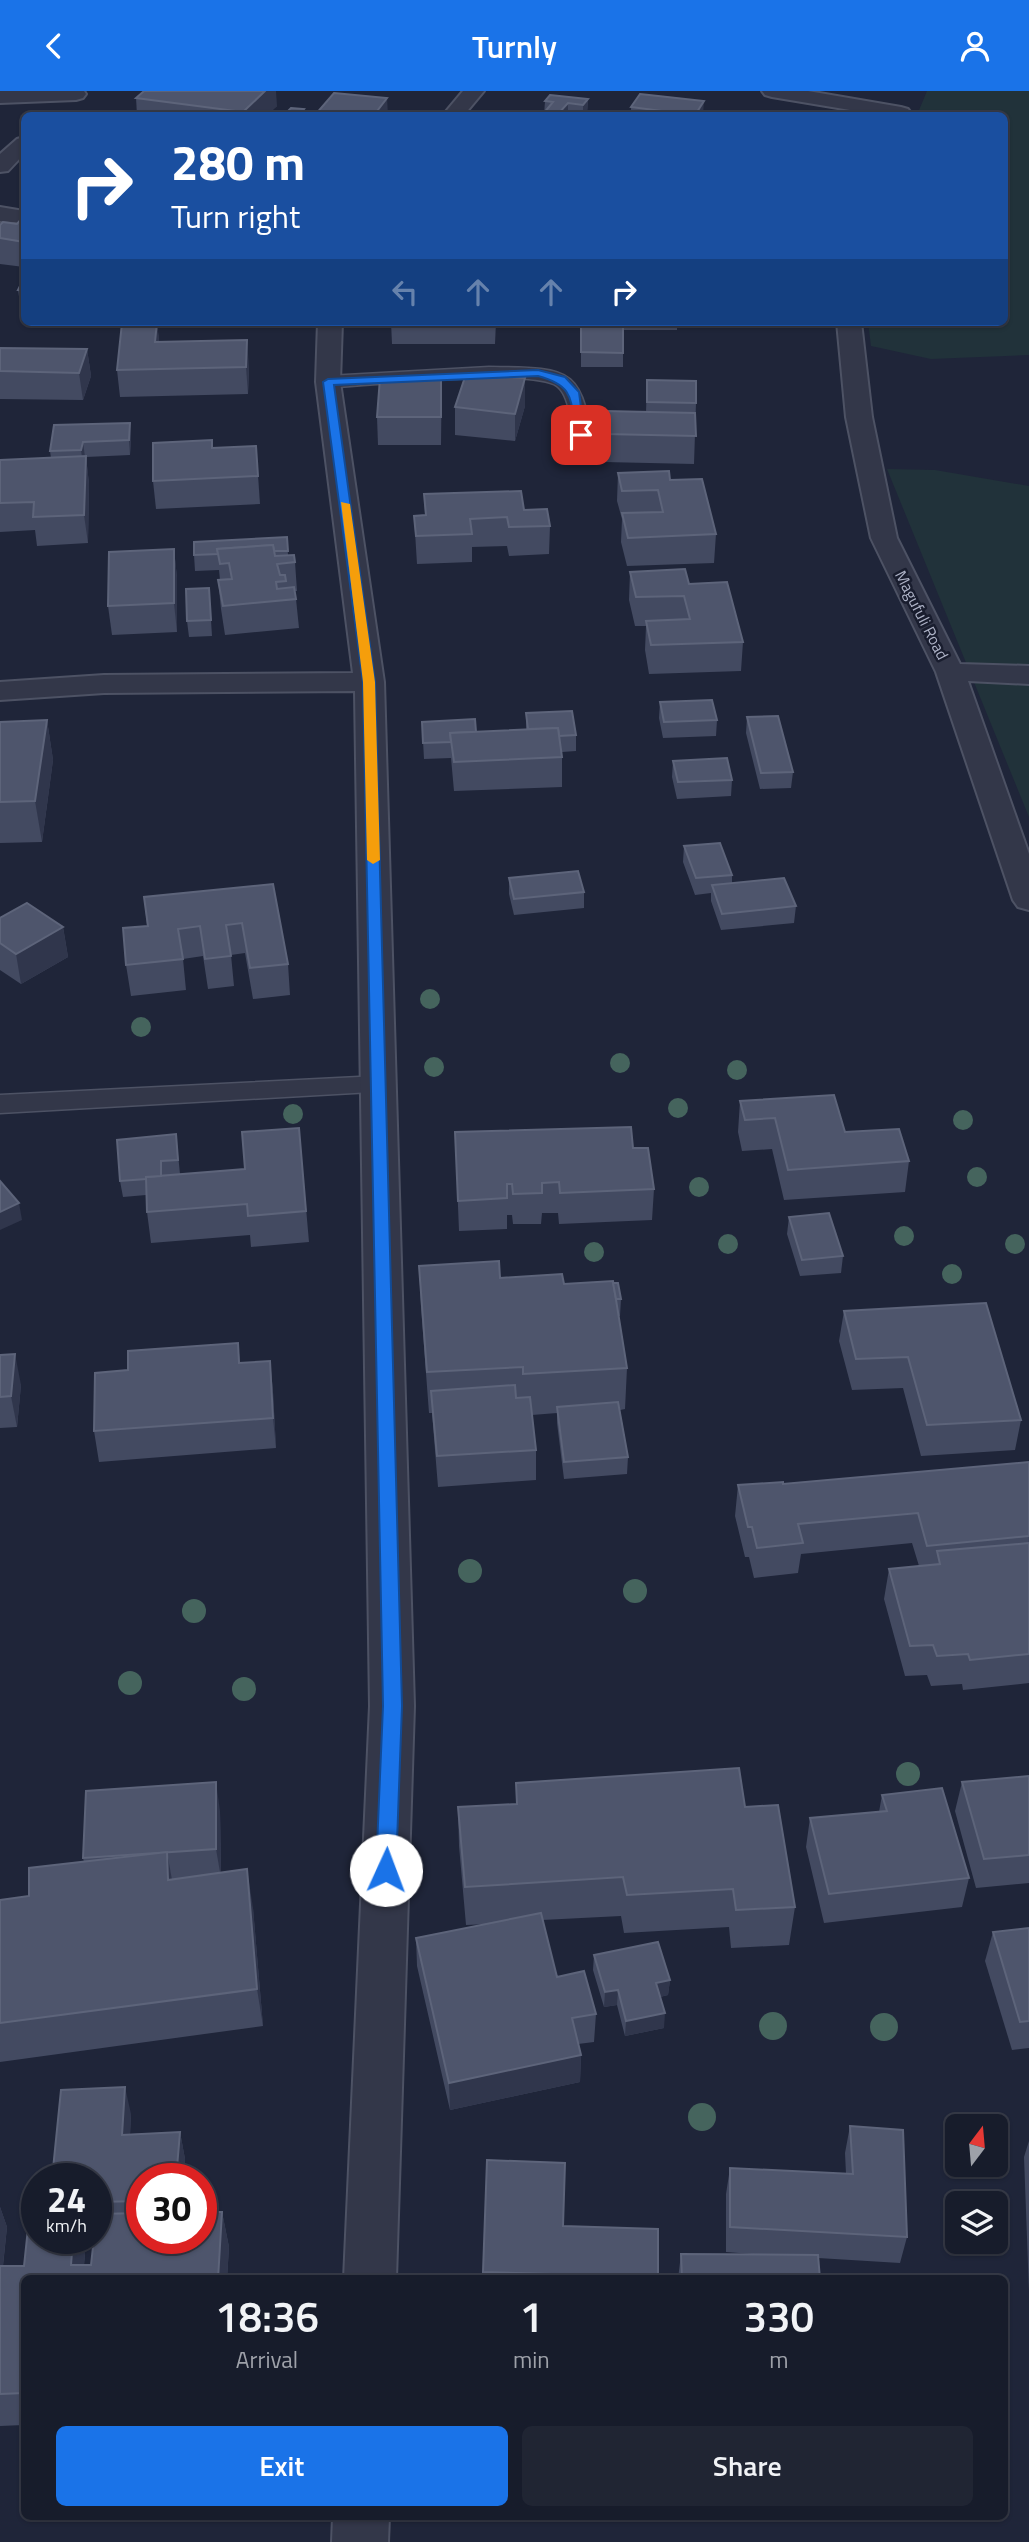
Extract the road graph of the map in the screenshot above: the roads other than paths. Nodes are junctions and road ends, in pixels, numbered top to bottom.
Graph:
1 (474, 91) edge
2 (772, 91) edge
3 (78, 93) edge
4 (0, 97) edge
5 (904, 109) edge
6 (56, 112) edge
7 (456, 112) edge
8 (21, 146) edge
9 (0, 166) edge
10 (0, 214) edge
11 (21, 217) edge
12 (330, 326) edge
13 (849, 326) edge
14 (328, 382) junction
15 (584, 457) dead end
16 (950, 672) junction
17 (1029, 675) edge
18 (369, 682) junction
19 (0, 691) edge
20 (1029, 900) edge
21 (379, 1085) junction
22 (0, 1104) edge
23 (370, 2275) edge
24 (361, 2520) edge
25 (360, 2542) edge

1 - 7 street
2 - 5 street
3 - 4 street
3 - 6 street
8 - 9 street
10 - 11 street
12 - 14 street
13 - 16 street, Magufuli Road
14 - 15 lane
14 - 18 street
16 - 17 street
16 - 20 street, Magufuli Road
18 - 19 street
18 - 21 street
21 - 22 lane
21 - 23 street
24 - 25 street

